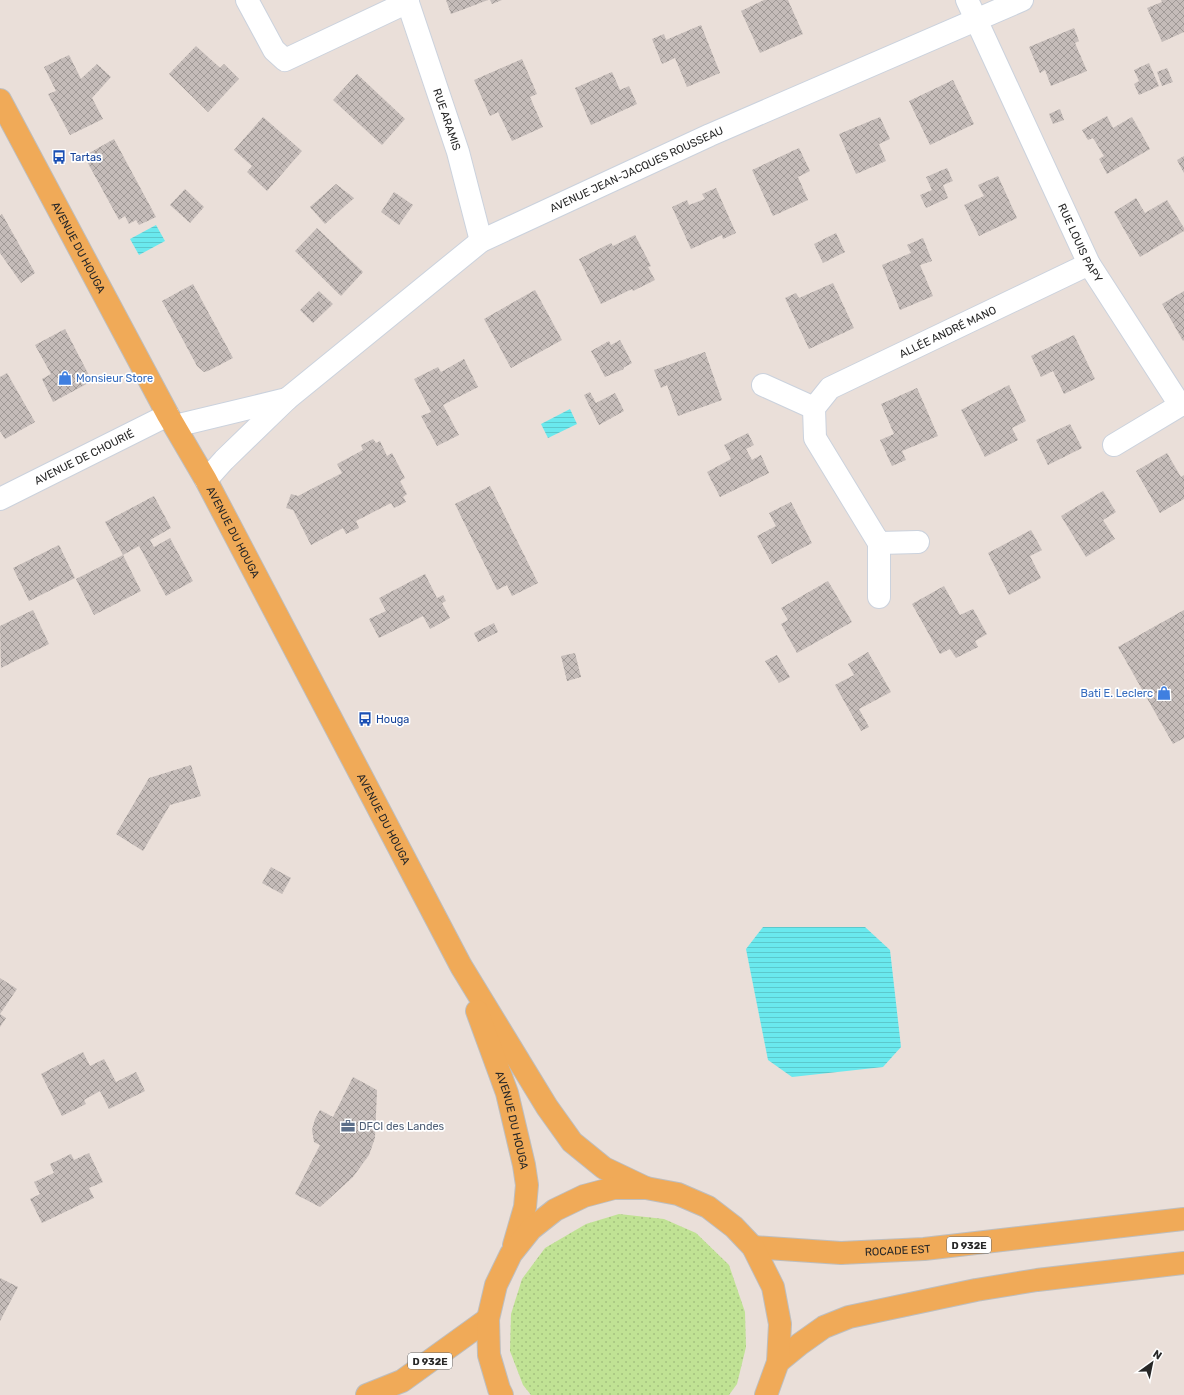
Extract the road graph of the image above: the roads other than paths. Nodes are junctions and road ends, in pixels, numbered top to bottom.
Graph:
1 (247, 0) edge
2 (967, 0) edge
3 (1022, 0) edge
4 (407, 1) edge
5 (976, 20) junction
6 (0, 100) edge
7 (481, 241) junction
8 (1089, 264) junction
9 (763, 385) dead end
10 (287, 399) junction
11 (1182, 404) edge
12 (814, 408) junction
13 (172, 420) junction
14 (1114, 445) dead end
15 (206, 480) junction
16 (0, 499) edge
17 (918, 542) dead end
18 (879, 543) junction
19 (879, 597) dead end
20 (461, 966) junction
21 (646, 1188) junction
22 (1177, 1219) edge
23 (753, 1247) junction
24 (511, 1254) junction
25 (1184, 1263) edge
26 (1184, 1274) edge
27 (1037, 1280) junction
28 (488, 1319) junction
29 (778, 1362) junction
30 (367, 1395) edge
31 (502, 1395) edge
32 (766, 1395) edge

1 - 4 street
2 - 5 street, RUE LOUIS PAPY
3 - 5 street, AVENUE JEAN-JACQUES ROUSSEAU
4 - 7 street, RUE ARAMIS
5 - 7 street, AVENUE JEAN-JACQUES ROUSSEAU
5 - 8 street, RUE LOUIS PAPY
6 - 13 main road, AVENUE DU HOUGA
7 - 10 street, AVENUE JEAN-JACQUES ROUSSEAU
8 - 11 street, RUE LOUIS PAPY
8 - 12 street, ALLÉE ANDRÉ MANO
9 - 12 street
10 - 13 street, AVENUE JEAN-JACQUES ROUSSEAU
10 - 15 street, AVENUE JEAN-JACQUES ROUSSEAU
11 - 14 street, RUE LOUIS PAPY
12 - 18 street
13 - 15 main road, AVENUE DU HOUGA
13 - 16 street, AVENUE DE CHOURIÉ
15 - 20 main road, AVENUE DU HOUGA
17 - 18 street
18 - 19 street
20 - 21 main road, AVENUE DU HOUGA
20 - 24 main road, AVENUE DU HOUGA
21 - 23 main road
21 - 24 main road
22 - 23 main road, ROCADE EST / D 932E
23 - 29 main road
24 - 28 main road
25 - 27 main road
26 - 27 main road
27 - 29 main road
28 - 30 main road, D 932E
28 - 31 main road
29 - 32 main road

